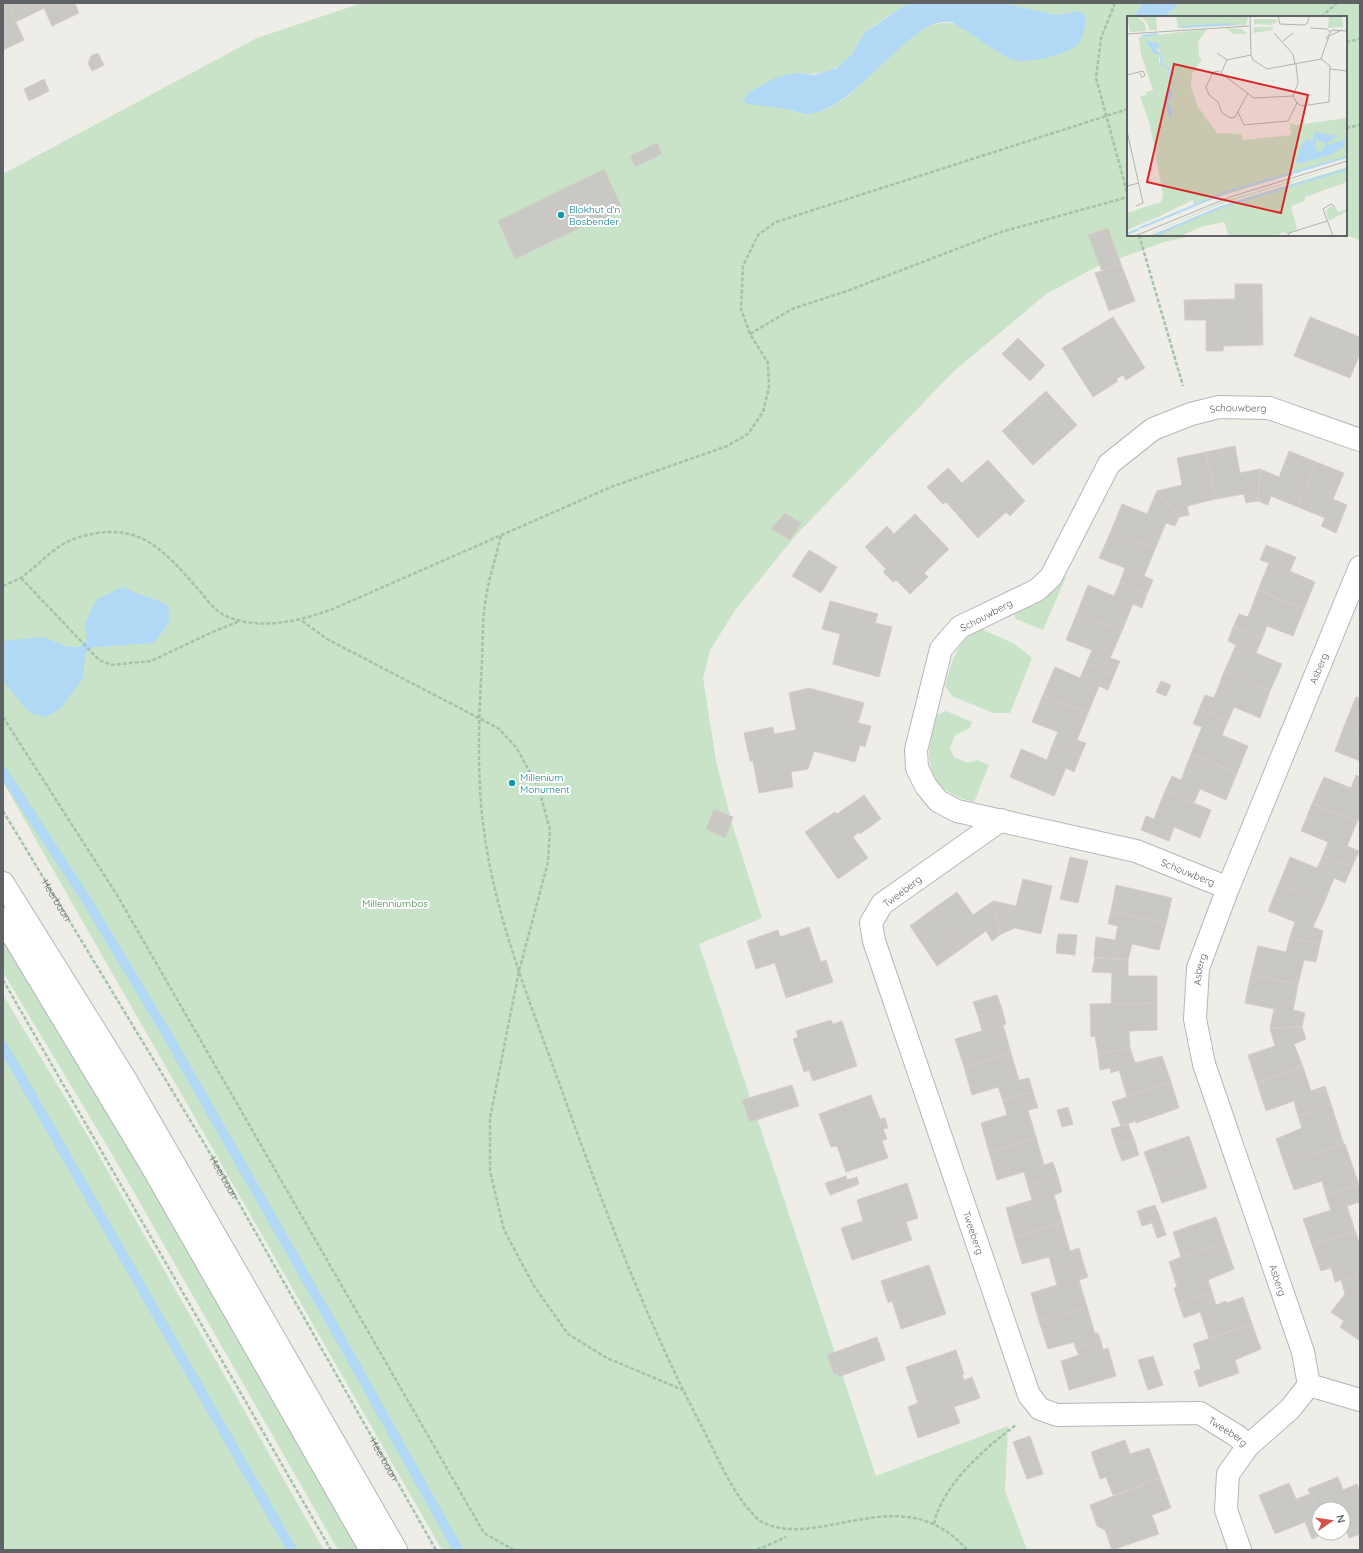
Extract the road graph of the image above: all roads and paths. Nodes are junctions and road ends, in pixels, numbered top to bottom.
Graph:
1 (1114, 3) edge
2 (1338, 3) edge
3 (1322, 16) edge
4 (1360, 39) edge
5 (1347, 42) edge
6 (1127, 110) edge
7 (1106, 117) junction
8 (1360, 125) edge
9 (1347, 128) edge
10 (1127, 192) edge
11 (1127, 196) edge
12 (1139, 236) edge
13 (750, 334) junction
14 (1191, 414) junction
15 (1360, 440) edge
16 (501, 536) junction
17 (1360, 567) edge
18 (21, 578) junction
19 (3, 586) edge
20 (301, 620) junction
21 (240, 621) junction
22 (3, 717) edge
23 (479, 717) junction
24 (3, 811) edge
25 (1001, 820) junction
26 (3, 883) edge
27 (1228, 888) junction
28 (3, 919) edge
29 (519, 971) junction
30 (3, 980) edge
31 (1308, 1385) junction
32 (683, 1391) junction
33 (1360, 1400) edge
34 (1040, 1409) junction
35 (1248, 1446) junction
36 (886, 1521) dead end
37 (934, 1524) junction
38 (768, 1528) dead end
39 (782, 1535) dead end
40 (787, 1537) junction
41 (793, 1537) dead end
42 (331, 1550) edge
43 (371, 1550) edge
44 (396, 1550) edge
45 (436, 1550) edge
46 (518, 1550) edge
47 (757, 1550) edge
48 (967, 1550) edge
49 (1240, 1550) edge

1 - 7 path
2 - 3 path
4 - 5 path
6 - 7 path
7 - 10 path
7 - 13 path
8 - 9 path
11 - 13 path
12 - 14 path
13 - 16 path
14 - 15 street, Schouwberg
14 - 25 street, Schouwberg
16 - 20 path
16 - 23 path
17 - 27 street, Asberg
18 - 19 path
18 - 21 path
18 - 21 path
20 - 21 path
20 - 23 path
22 - 46 path
23 - 29 path
23 - 29 path
24 - 45 path, Heerbaan
25 - 27 street, Schouwberg
25 - 34 street, Tweeberg
26 - 44 street
27 - 31 street, Asberg
28 - 43 street
29 - 32 path
29 - 32 path
30 - 42 path
31 - 33 street
31 - 35 street, Tweeberg
32 - 38 path
34 - 35 street, Tweeberg
34 - 37 path
35 - 49 street
36 - 37 path
37 - 48 path
39 - 40 path
40 - 41 path
40 - 47 path

